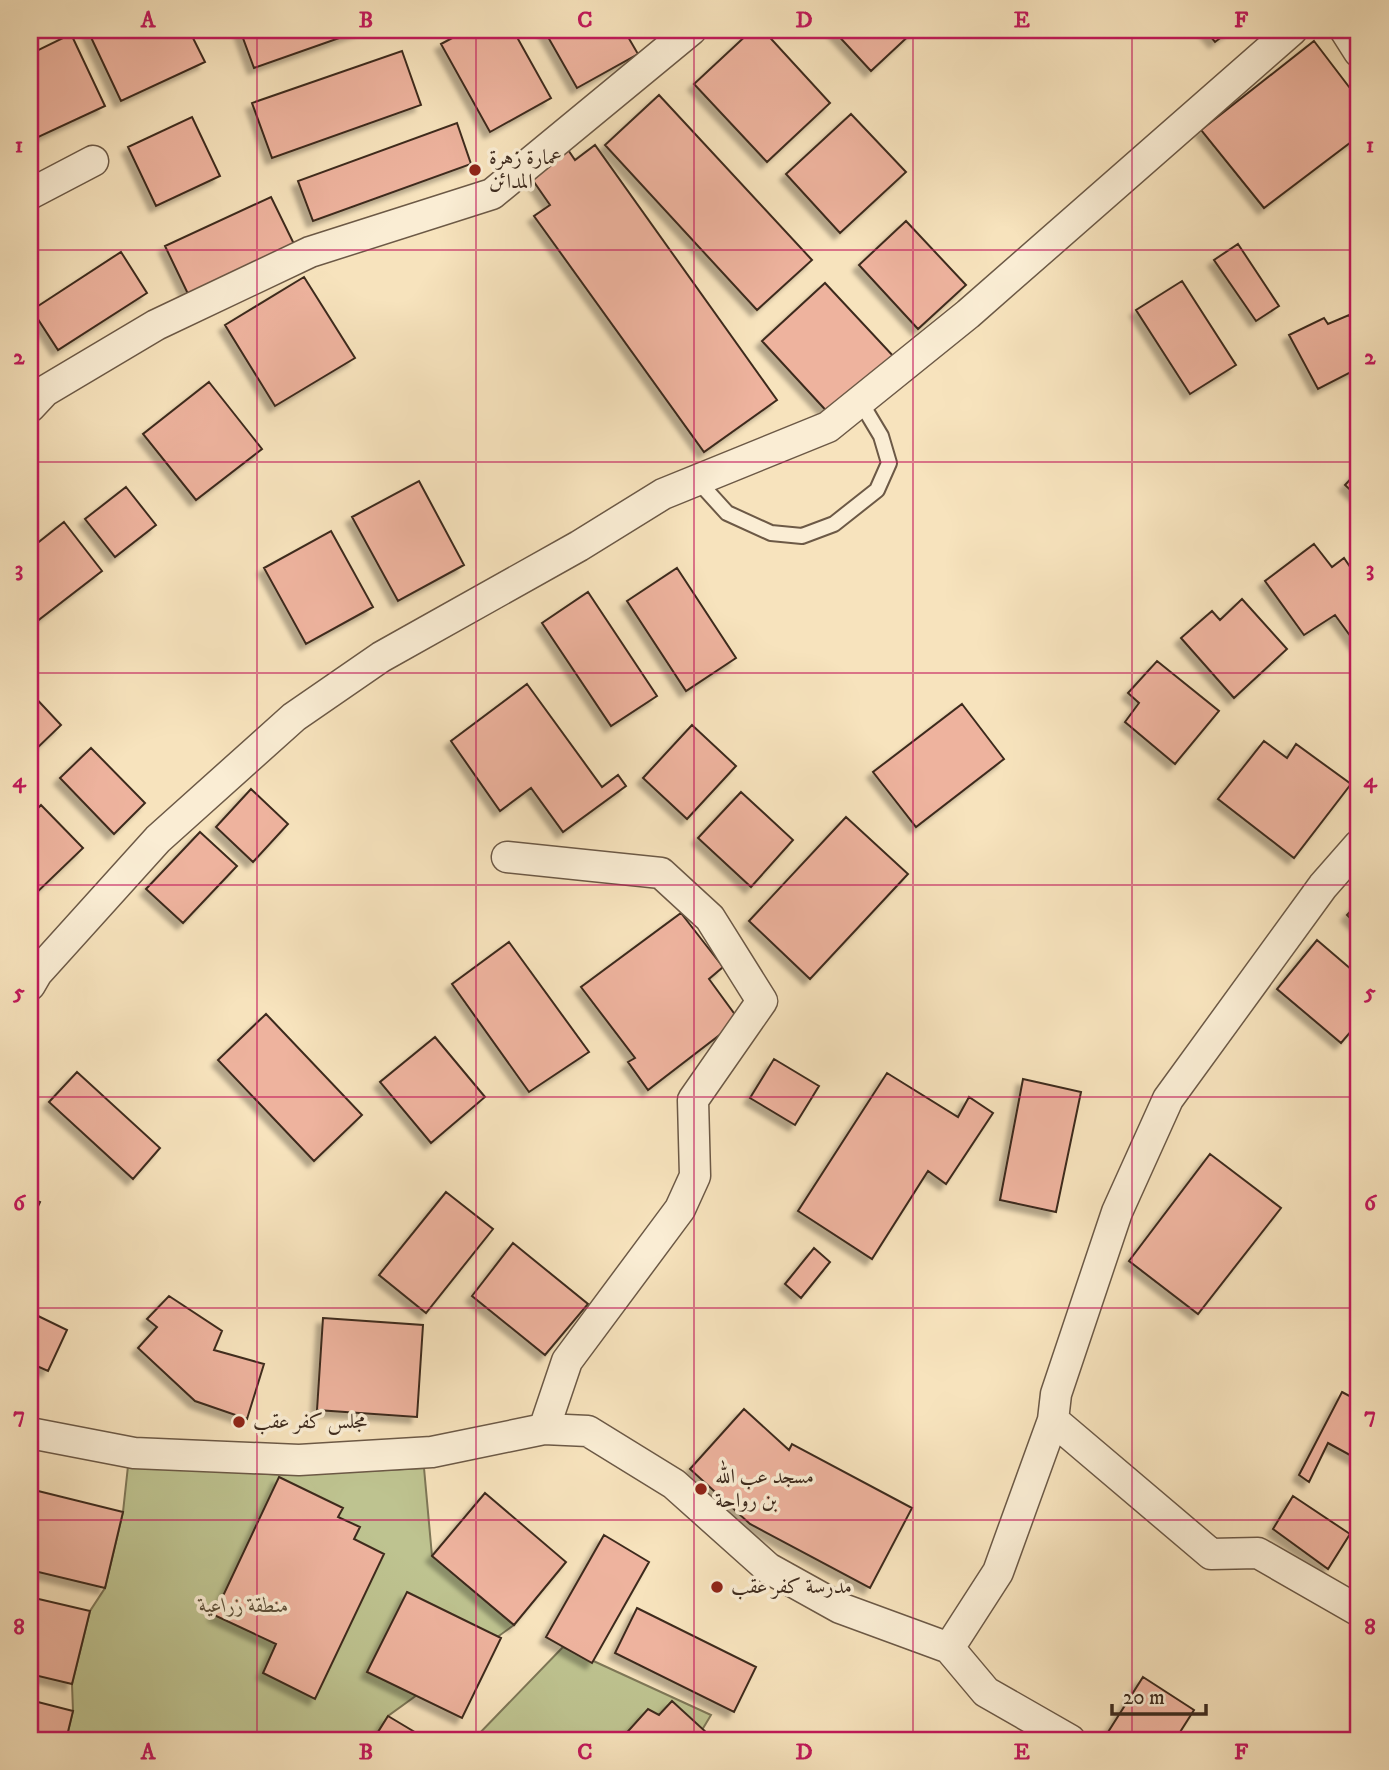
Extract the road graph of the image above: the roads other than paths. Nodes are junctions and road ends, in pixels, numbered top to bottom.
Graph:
1 (691, 30) edge
2 (1292, 30) edge
3 (1345, 30) edge
4 (1359, 52) edge
5 (93, 160) dead end
6 (30, 194) edge
7 (860, 401) junction
8 (30, 407) edge
9 (697, 480) junction
10 (1359, 845) edge
11 (507, 857) dead end
12 (30, 985) edge
13 (1053, 1420) junction
14 (544, 1429) junction
15 (30, 1433) edge
16 (1359, 1611) edge
17 (949, 1648) junction
18 (1070, 1740) edge

1 - 8 street
2 - 7 street
3 - 4 street
5 - 6 street
7 - 9 street
7 - 9 lane
9 - 12 street
10 - 13 street
11 - 14 street
13 - 16 street
13 - 17 street
14 - 15 street
14 - 17 street
17 - 18 street

